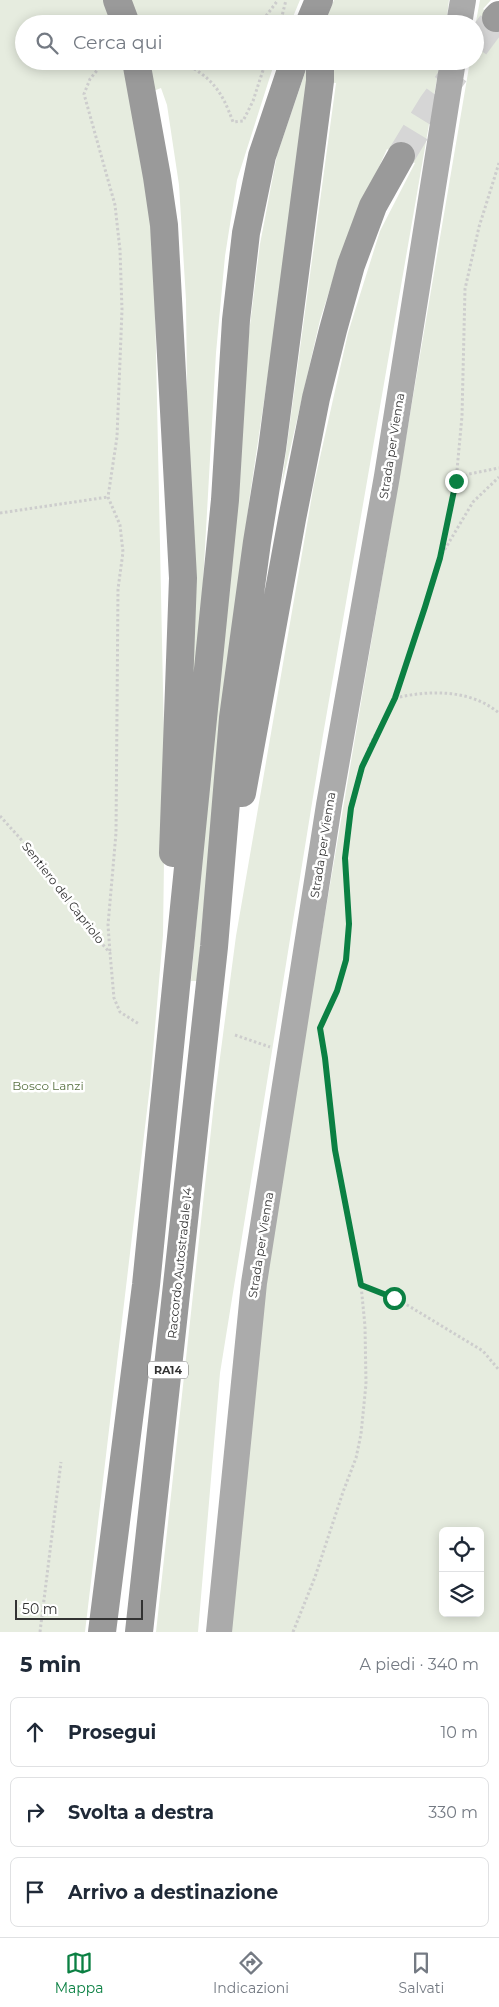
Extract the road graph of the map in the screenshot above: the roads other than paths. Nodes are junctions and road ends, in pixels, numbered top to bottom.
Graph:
1 (117, 0) edge
2 (319, 0) edge
3 (463, 0) edge
4 (123, 15) edge
5 (313, 15) edge
6 (320, 15) edge
7 (461, 15) edge
8 (138, 70) edge
9 (291, 70) edge
10 (452, 70) edge
11 (320, 71) edge
12 (401, 156) tunnel mouth
13 (214, 948) junction
14 (177, 984) junction
15 (102, 1632) edge
16 (139, 1632) edge
17 (219, 1632) edge

1 - 4 highway
2 - 5 highway
2 - 6 highway
3 - 7 main road
8 - 14 highway
9 - 14 highway
10 - 17 main road, Strada per Vienna
11 - 13 highway
12 - 13 highway
13 - 16 highway, Raccordo Autostradale 14 / RA14
14 - 15 highway, RA14

